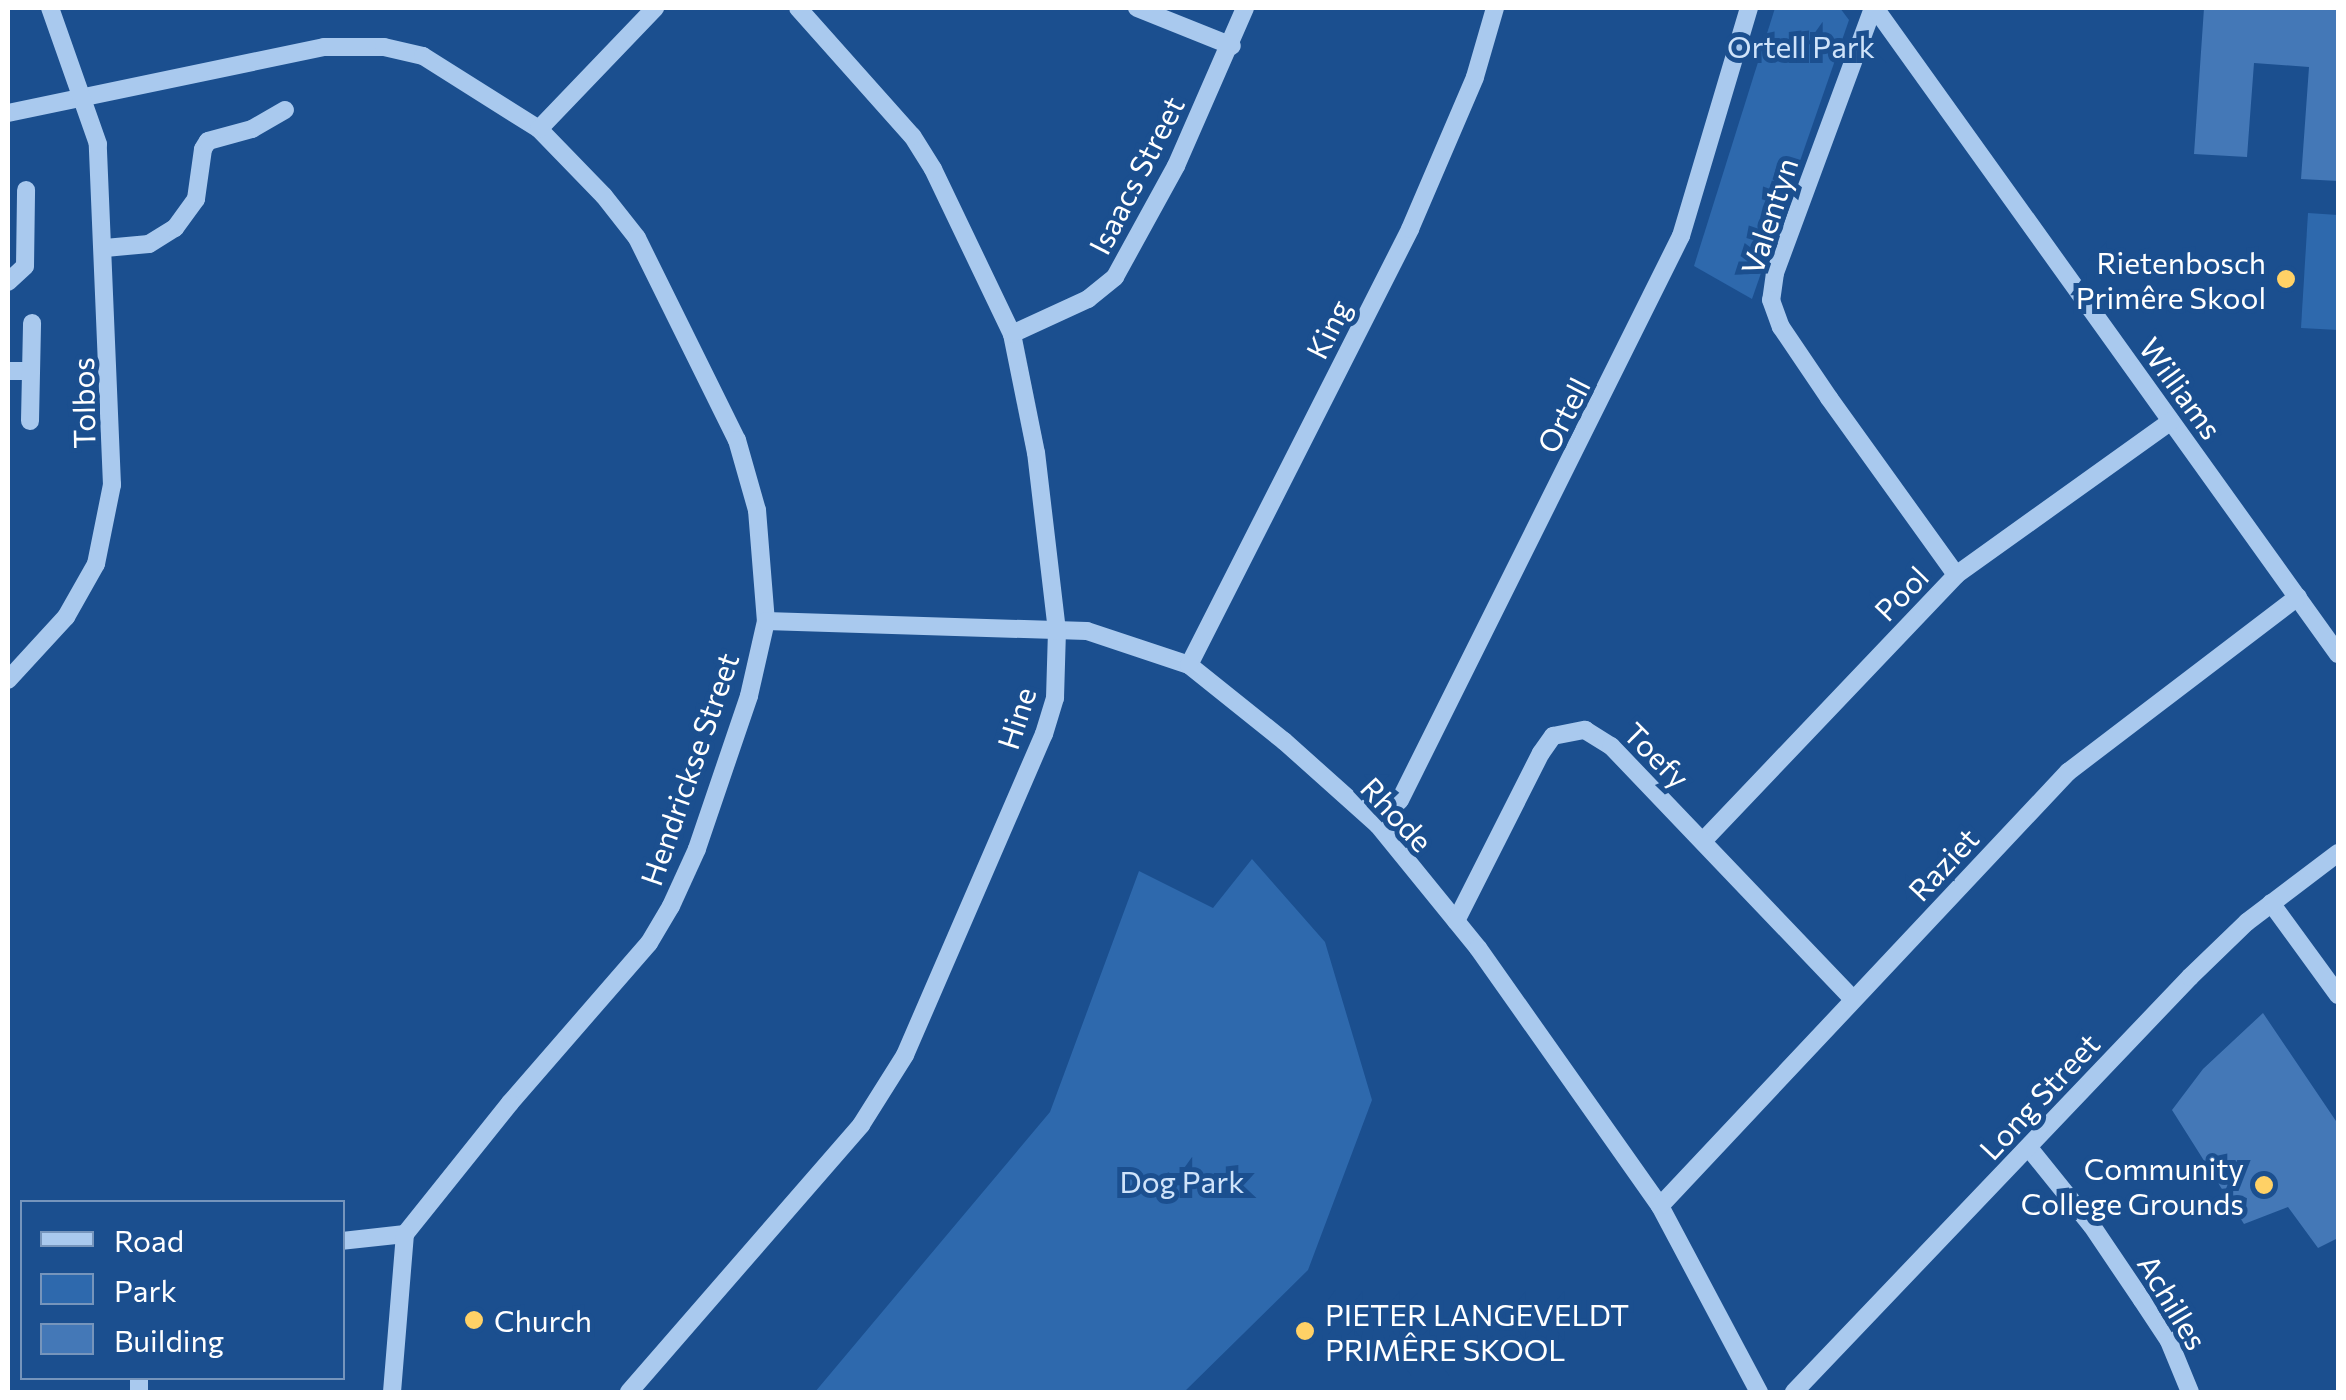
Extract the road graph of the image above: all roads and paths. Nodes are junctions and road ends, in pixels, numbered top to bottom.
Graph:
1 (50, 8) edge
2 (655, 8) edge
3 (798, 8) edge
4 (1137, 8) edge
5 (1245, 8) edge
6 (1494, 8) edge
7 (1749, 8) edge
8 (1874, 8) edge
9 (1232, 46) junction
10 (83, 96) junction
11 (285, 110) dead end
12 (8, 113) edge
13 (540, 129) junction
14 (26, 190) dead end
15 (106, 248) junction
16 (8, 282) edge
17 (32, 323) dead end
18 (1012, 334) junction
19 (8, 372) edge
20 (31, 372) junction
21 (30, 421) dead end
22 (2170, 421) junction
23 (1956, 575) junction
24 (2298, 597) junction
25 (766, 621) junction
26 (1057, 631) junction
27 (2338, 654) edge
28 (1189, 665) junction
29 (8, 680) edge
30 (1378, 825) junction
31 (1703, 841) junction
32 (2338, 853) edge
33 (2271, 903) junction
34 (1456, 921) junction
35 (2338, 995) edge
36 (1853, 1000) junction
37 (2028, 1148) junction
38 (1660, 1206) junction
39 (405, 1234) junction
40 (345, 1242) edge
41 (392, 1392) edge
42 (629, 1392) edge
43 (1759, 1392) edge
44 (1794, 1392) edge
45 (2190, 1392) edge

1 - 10 street, Tolbos
2 - 13 street
3 - 18 street, Hine
4 - 9 street
5 - 9 street, Isaacs Street
6 - 28 street, King
7 - 30 street, Ortell
8 - 22 street, Williams
8 - 23 street, Valentyn
9 - 18 street, Isaacs Street
10 - 12 street, Hendrickse Street
10 - 13 street, Hendrickse Street
10 - 15 street, Tolbos
11 - 15 street
13 - 25 street, Hendrickse Street
14 - 16 street
15 - 29 street, Tolbos
17 - 20 street
18 - 26 street, Hine
19 - 20 street
20 - 21 street
22 - 23 street, Pool
22 - 24 street, Williams
23 - 31 street, Pool
24 - 27 street, Williams
24 - 36 street, Raziet
25 - 26 street, Rhode
25 - 39 street, Hendrickse Street
26 - 28 street, Rhode
26 - 42 street, Hine
28 - 30 street, Rhode
30 - 34 street, Rhode
31 - 34 street, Toefy
31 - 36 street, Toefy
32 - 33 street, Long Street
33 - 35 street
33 - 37 street, Long Street
34 - 38 street, Rhode
36 - 38 street, Raziet
37 - 44 street, Long Street
37 - 45 street, Achilles
38 - 43 street, Rhode
39 - 40 street
39 - 41 street

